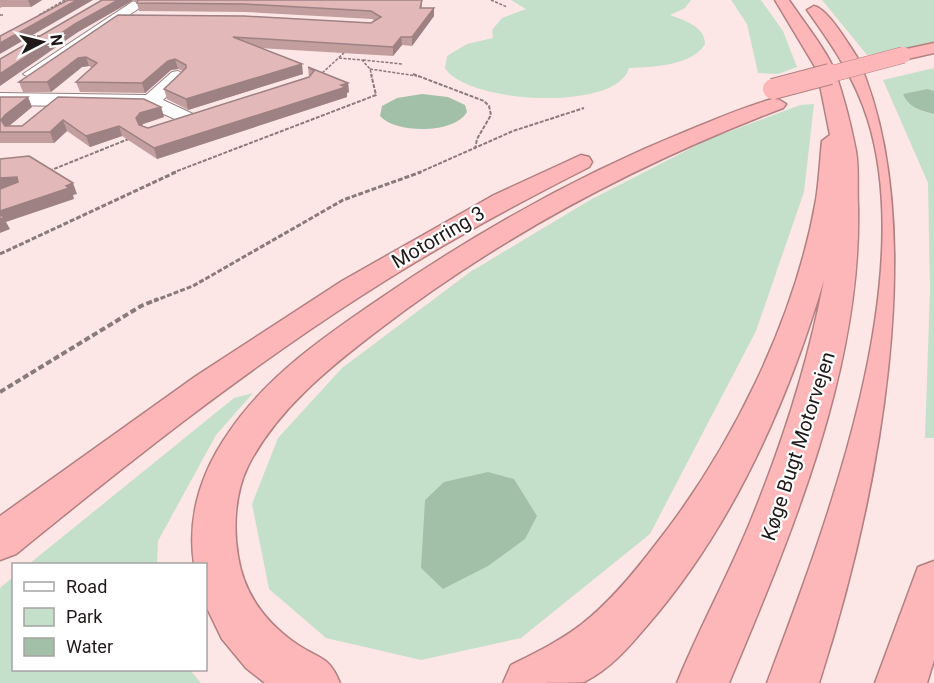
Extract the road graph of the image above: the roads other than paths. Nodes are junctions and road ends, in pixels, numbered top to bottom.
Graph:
1 (144, 0) edge
2 (782, 0) edge
3 (804, 0) edge
4 (116, 17) junction
5 (146, 18) edge
6 (42, 36) edge
7 (84, 37) junction
8 (934, 48) edge
9 (934, 60) edge
10 (903, 61) junction
11 (178, 75) edge
12 (81, 79) edge
13 (775, 96) junction
14 (0, 98) edge
15 (57, 99) junction
16 (840, 99) junction
17 (151, 101) junction
18 (209, 111) edge
19 (186, 118) junction
20 (30, 121) edge
21 (151, 130) edge
22 (0, 541) edge
23 (934, 582) edge
24 (315, 683) edge
25 (529, 683) edge
26 (704, 683) edge
27 (793, 683) edge
28 (901, 683) edge

1 - 4 street
2 - 16 highway, Køge Bugt Motorvejen
3 - 27 highway
4 - 5 street
4 - 7 street
6 - 7 street
7 - 14 street
8 - 10 highway
9 - 10 highway
10 - 13 highway
11 - 17 street
12 - 15 street
13 - 22 highway, Motorring 3
13 - 24 highway
14 - 15 street
15 - 17 street
15 - 20 street
16 - 25 highway
16 - 26 highway, Køge Bugt Motorvejen
17 - 19 street
18 - 19 street
19 - 21 street
23 - 28 highway

